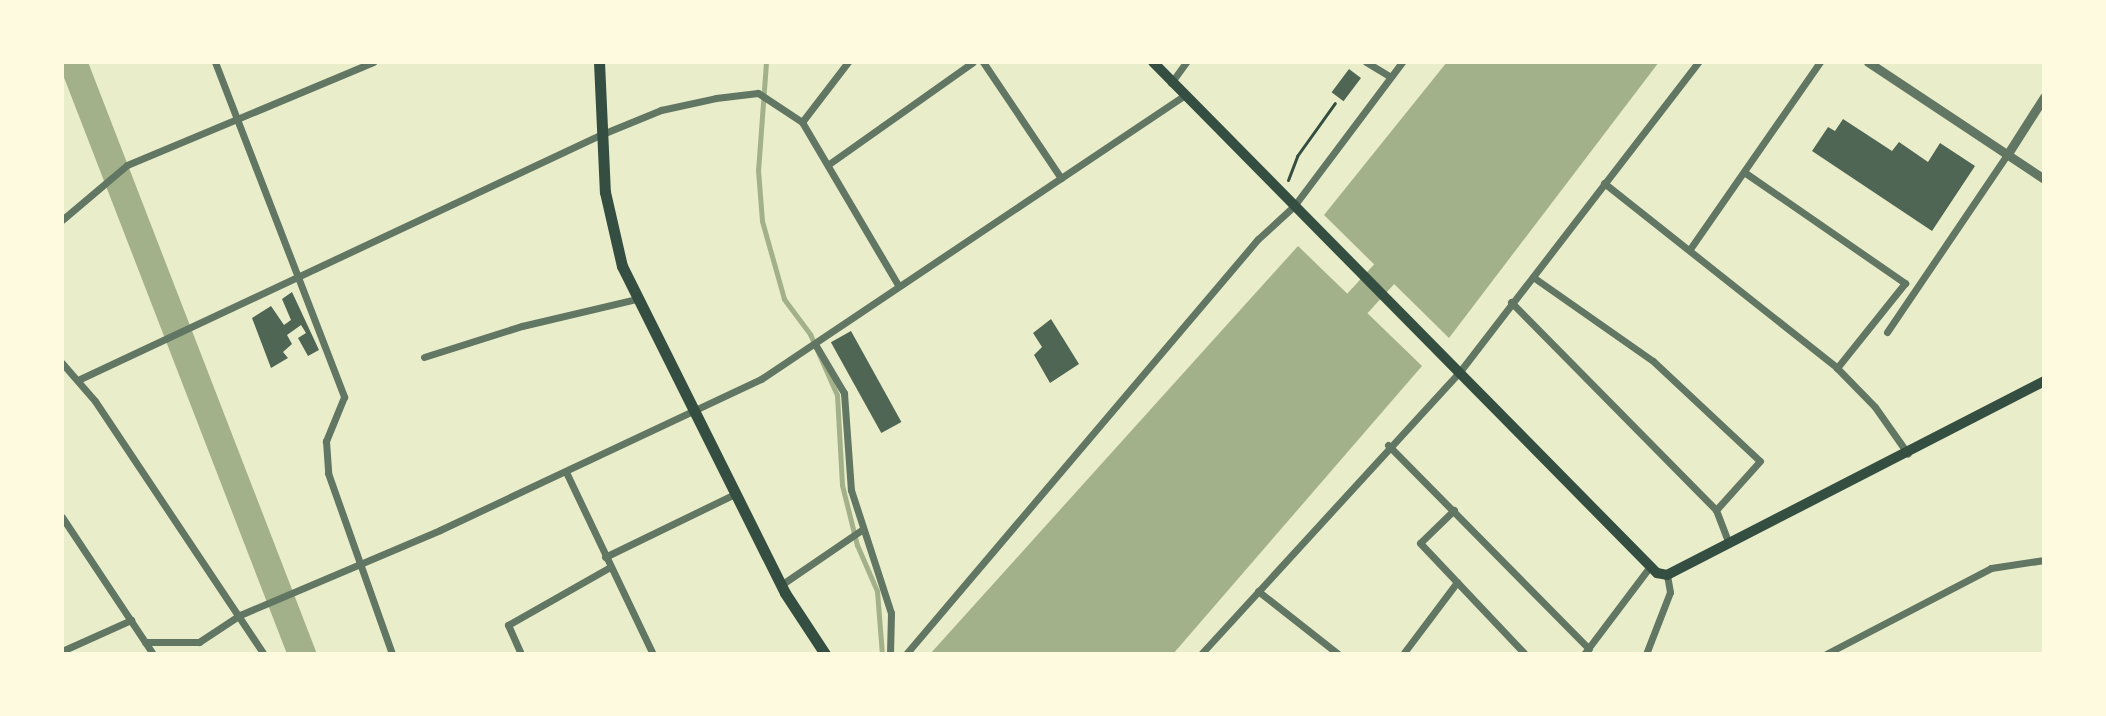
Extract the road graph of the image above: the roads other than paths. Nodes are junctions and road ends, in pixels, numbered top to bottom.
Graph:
1 (215, 62) edge
2 (373, 62) edge
3 (599, 62) edge
4 (848, 62) edge
5 (973, 62) edge
6 (983, 62) edge
7 (1153, 62) edge
8 (1186, 62) edge
9 (1366, 62) edge
10 (1402, 62) edge
11 (1698, 62) edge
12 (1820, 62) edge
13 (1868, 62) edge
14 (1389, 76) junction
15 (1170, 84) junction
16 (1182, 97) junction
17 (2044, 97) edge
18 (235, 119) junction
19 (802, 122) junction
20 (600, 135) junction
21 (2007, 155) junction
22 (829, 164) junction
23 (1744, 172) junction
24 (1061, 178) junction
25 (2044, 179) edge
26 (1604, 183) junction
27 (1294, 206) junction
28 (62, 220) edge
29 (1690, 249) junction
30 (1533, 277) junction
31 (297, 280) junction
32 (1905, 283) junction
33 (898, 285) junction
34 (1918, 291) junction
35 (636, 299) junction
36 (1511, 302) junction
37 (1887, 332) dead end
38 (815, 344) junction
39 (424, 357) dead end
40 (62, 363) edge
41 (1837, 368) junction
42 (1458, 374) junction
43 (80, 379) junction
44 (2044, 381) edge
45 (692, 413) junction
46 (1388, 445) junction
47 (1908, 454) junction
48 (566, 472) junction
49 (735, 494) junction
50 (1454, 510) junction
51 (1716, 510) junction
52 (62, 517) edge
53 (863, 529) junction
54 (1728, 541) junction
55 (605, 557) junction
56 (2044, 560) edge
57 (363, 565) junction
58 (610, 567) junction
59 (1648, 569) junction
60 (1667, 575) junction
61 (1457, 582) junction
62 (781, 585) junction
63 (1258, 591) junction
64 (240, 615) junction
65 (131, 620) junction
66 (145, 642) junction
67 (62, 651) edge
68 (1586, 651) edge
69 (153, 654) edge
70 (264, 654) edge
71 (392, 654) edge
72 (521, 654) edge
73 (653, 654) edge
74 (825, 654) edge
75 (890, 654) edge
76 (906, 654) edge
77 (1201, 654) edge
78 (1338, 654) edge
79 (1403, 654) edge
80 (1525, 654) edge
81 (1646, 654) edge
82 (1826, 654) edge

1 - 18 street
2 - 18 street
3 - 20 main road
4 - 19 street
5 - 22 street
6 - 24 street
7 - 15 main road
8 - 15 street
9 - 14 street
10 - 14 street
11 - 26 street
12 - 23 street
13 - 21 street
14 - 27 street
15 - 16 main road
16 - 24 street
16 - 27 main road
17 - 21 street
18 - 28 street
18 - 31 street
19 - 20 street
19 - 22 street
20 - 31 street
20 - 35 main road
21 - 25 street
21 - 34 street
22 - 33 street
23 - 29 street
23 - 32 street
24 - 33 street
26 - 29 street
26 - 30 street
27 - 42 main road
27 - 76 street
29 - 41 street
30 - 36 street
30 - 51 street
31 - 43 street
31 - 57 street
32 - 34 street
32 - 41 street
33 - 38 street
34 - 37 street
35 - 39 street
35 - 45 main road
36 - 42 street
36 - 51 street
38 - 45 street
38 - 53 street
40 - 43 street
41 - 47 street
42 - 46 street
42 - 59 main road
43 - 64 street
44 - 47 main road
45 - 48 street
45 - 49 main road
46 - 50 street
46 - 63 street
47 - 54 main road
48 - 55 street
48 - 57 street
49 - 55 street
49 - 62 main road
50 - 61 street
50 - 68 street
51 - 54 street
52 - 65 street
53 - 62 street
53 - 75 street
54 - 60 main road
55 - 58 street
56 - 82 street
57 - 64 street
57 - 71 street
58 - 72 street
58 - 73 street
59 - 60 main road
59 - 68 street
60 - 81 street
61 - 79 street
61 - 80 street
62 - 74 main road
63 - 77 street
63 - 78 street
64 - 66 street
64 - 70 street
65 - 66 street
65 - 67 street
66 - 69 street

